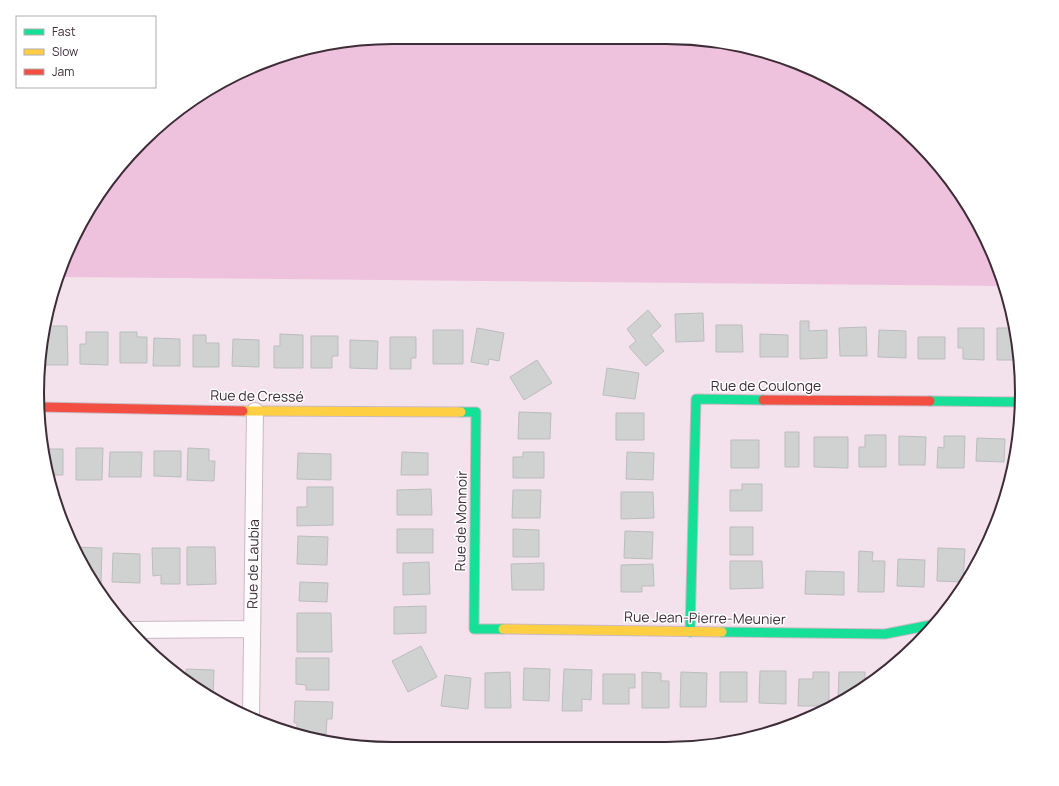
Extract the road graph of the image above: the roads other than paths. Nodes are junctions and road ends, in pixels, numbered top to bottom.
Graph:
1 (1015, 402) edge
2 (45, 407) edge
3 (255, 411) junction
4 (476, 412) joint
5 (925, 626) edge
6 (252, 629) junction
7 (474, 629) joint
8 (137, 630) edge
9 (690, 632) junction
10 (251, 711) edge

1 - 9 street, Rue de Coulonge
2 - 3 street, Rue de Cressé
3 - 4 street, Rue de Cressé
3 - 6 street, Rue de Laubia
4 - 7 street, Rue de Monnoir
5 - 9 street, Rue Jean-Pierre-Meunier
6 - 8 street
6 - 10 street, Rue de Laubia
7 - 9 street, Rue Jean-Pierre-Meunier

